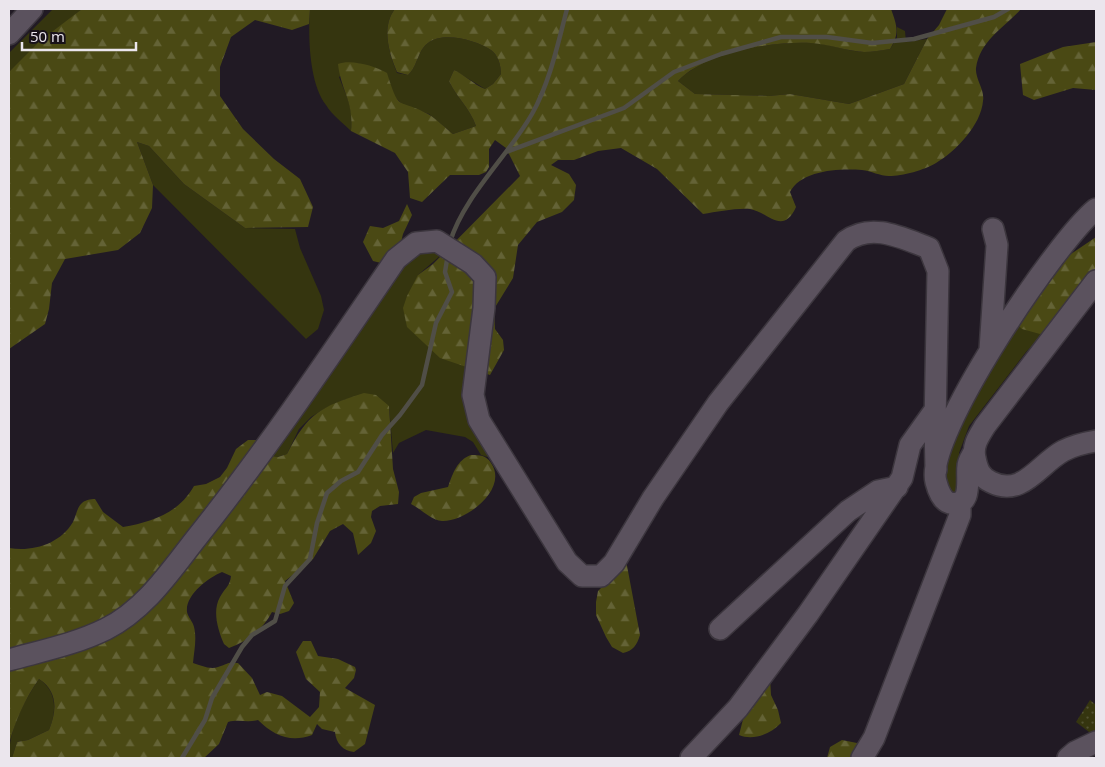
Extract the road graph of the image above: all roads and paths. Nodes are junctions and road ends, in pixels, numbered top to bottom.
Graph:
1 (32, 9) edge
2 (9, 34) edge
3 (1096, 209) edge
4 (993, 229) dead end
5 (1096, 281) edge
6 (990, 352) junction
7 (935, 410) junction
8 (1096, 441) edge
9 (974, 452) junction
10 (936, 470) junction
11 (897, 487) junction
12 (960, 502) junction
13 (720, 629) dead end
14 (9, 660) edge
15 (1096, 742) edge
16 (691, 758) edge
17 (862, 758) edge
18 (1068, 758) edge

1 - 2 street
3 - 6 street
4 - 6 street
5 - 9 street
6 - 10 street
7 - 10 street
7 - 11 street
7 - 14 street
8 - 9 street
9 - 12 street
10 - 12 street
11 - 13 street
11 - 16 street
12 - 17 street
15 - 18 street

